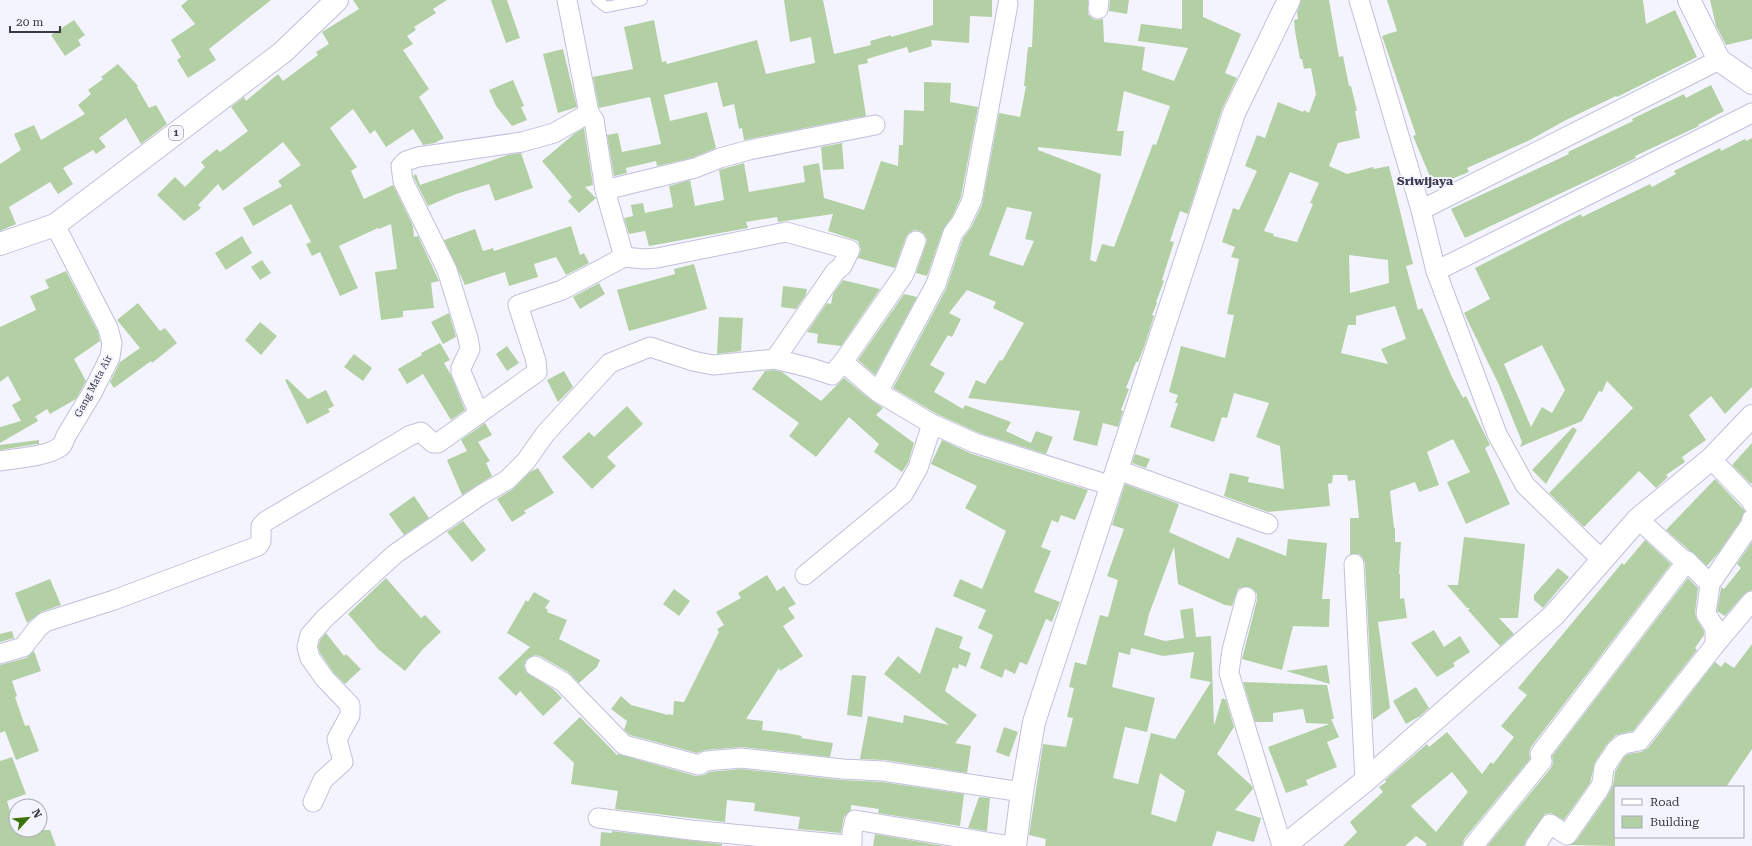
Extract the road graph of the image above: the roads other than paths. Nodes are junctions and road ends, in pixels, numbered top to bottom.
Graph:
1 (337, 0) edge
2 (567, 0) edge
3 (597, 0) edge
4 (642, 0) edge
5 (1289, 0) edge
6 (1359, 0) edge
7 (1689, 0) edge
8 (1008, 4) dead end
9 (1719, 60) junction
10 (1752, 83) edge
11 (589, 113) junction
12 (1752, 113) edge
13 (875, 125) dead end
14 (605, 190) junction
15 (1420, 210) junction
16 (54, 225) junction
17 (916, 241) dead end
18 (0, 244) edge
19 (624, 257) junction
20 (1436, 271) junction
21 (775, 359) junction
22 (843, 362) junction
23 (878, 392) junction
24 (479, 414) junction
25 (1752, 416) edge
26 (932, 424) junction
27 (1711, 459) junction
28 (0, 462) edge
29 (1115, 478) junction
30 (1752, 503) edge
31 (1638, 519) junction
32 (1752, 519) edge
33 (1268, 524) dead end
34 (1602, 560) junction
35 (1687, 561) junction
36 (1354, 564) dead end
37 (805, 575) dead end
38 (1710, 584) junction
39 (1246, 597) dead end
40 (1752, 602) edge
41 (1715, 645) junction
42 (0, 654) edge
43 (535, 666) dead end
44 (1365, 781) junction
45 (1022, 792) junction
46 (313, 802) dead end
47 (598, 818) dead end
48 (1011, 846) edge
49 (1015, 846) edge
50 (1283, 846) edge
51 (1473, 846) edge
52 (1535, 846) edge

1 - 16 main road, 1
2 - 11 street
3 - 4 lane
5 - 29 main road
6 - 15 street
7 - 9 main road
8 - 23 street
9 - 10 main road
9 - 15 street
11 - 14 street
11 - 24 street
12 - 20 street
13 - 14 street
14 - 19 street
15 - 20 street
16 - 18 main road, 1
16 - 28 street, Gang Mata Air
17 - 22 street
19 - 21 street
19 - 24 street
20 - 34 street
21 - 22 street
21 - 46 street
22 - 23 street
23 - 26 street
24 - 42 street
25 - 27 main road
26 - 29 street
26 - 37 street
27 - 30 street
27 - 31 main road
29 - 33 street
29 - 45 main road
31 - 34 main road
31 - 35 street
32 - 38 street
34 - 44 main road
35 - 38 street
35 - 51 street
36 - 44 street
38 - 41 street
39 - 50 street
40 - 41 street
41 - 52 street
43 - 45 street
44 - 50 main road
45 - 49 main road
47 - 48 street

